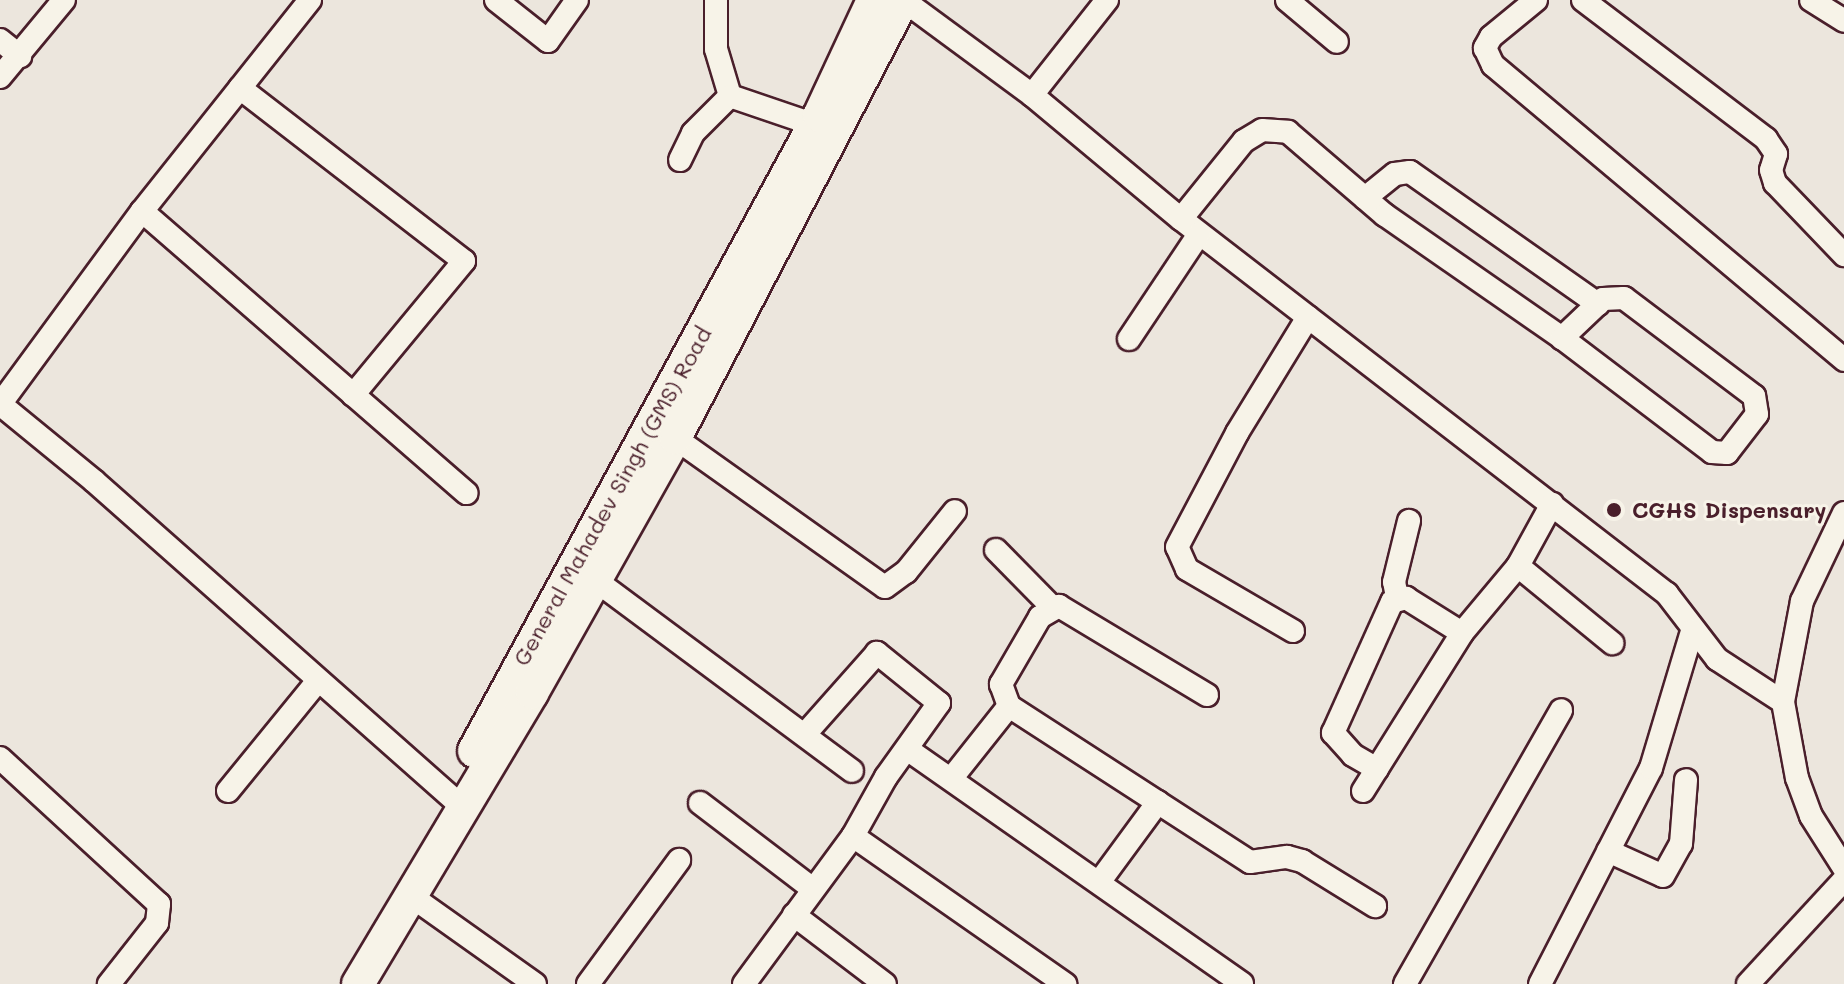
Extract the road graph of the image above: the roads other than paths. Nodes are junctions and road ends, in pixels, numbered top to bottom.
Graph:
1 (64, 0) edge
2 (310, 0) edge
3 (496, 0) edge
4 (577, 0) edge
5 (716, 0) edge
6 (873, 0) edge
7 (903, 0) edge
8 (1107, 0) edge
9 (1287, 0) edge
10 (1536, 0) edge
11 (1583, 0) edge
12 (1811, 0) edge
13 (1844, 21) edge
14 (0, 40) edge
15 (1337, 42) dead end
16 (20, 56) junction
17 (0, 77) edge
18 (240, 88) junction
19 (1032, 95) junction
20 (730, 96) junction
21 (815, 125) junction
22 (680, 160) dead end
23 (1365, 198) junction
24 (142, 211) junction
25 (1181, 219) junction
26 (1199, 234) junction
27 (1844, 255) edge
28 (1598, 304) junction
29 (1308, 317) junction
30 (1562, 338) junction
31 (1129, 339) dead end
32 (1844, 360) edge
33 (353, 395) junction
34 (675, 438) junction
35 (466, 493) dead end
36 (1552, 504) junction
37 (955, 511) dead end
38 (1844, 513) edge
39 (1409, 521) dead end
40 (996, 550) dead end
41 (1518, 566) junction
42 (595, 580) junction
43 (1397, 597) junction
44 (1052, 607) junction
45 (1293, 631) dead end
46 (1692, 631) junction
47 (1462, 633) junction
48 (1612, 643) dead end
49 (317, 682) junction
50 (1207, 695) dead end
51 (1783, 702) junction
52 (1009, 706) junction
53 (1561, 710) dead end
54 (806, 733) junction
55 (907, 749) junction
56 (0, 758) edge
57 (1377, 769) junction
58 (852, 771) dead end
59 (951, 779) junction
60 (1686, 780) dead end
61 (228, 791) dead end
62 (1363, 791) dead end
63 (1158, 802) junction
64 (456, 803) junction
65 (700, 803) dead end
66 (853, 836) junction
67 (1608, 851) junction
68 (679, 860) dead end
69 (1844, 868) edge
70 (1844, 880) edge
71 (1100, 881) junction
72 (813, 889) junction
73 (411, 896) junction
74 (1375, 906) dead end
75 (794, 915) junction
76 (109, 984) edge
77 (335, 984) edge
78 (358, 984) edge
79 (535, 984) edge
80 (588, 984) edge
81 (744, 984) edge
82 (885, 984) edge
83 (1065, 984) edge
84 (1242, 984) edge
85 (1405, 984) edge
86 (1540, 984) edge
87 (1748, 984) edge

1 - 16 street
2 - 18 street
3 - 4 street
5 - 20 street
6 - 21 street, General Mahadev Singh (GMS) Road
7 - 19 street
7 - 34 street
8 - 19 street
9 - 15 street
10 - 32 street
11 - 27 street
12 - 13 street
14 - 16 street
16 - 17 street
18 - 24 street
18 - 33 street
19 - 25 street
20 - 21 street
20 - 22 street
21 - 64 street, General Mahadev Singh (GMS) Road
23 - 25 street
23 - 28 street
23 - 30 street
24 - 33 street
24 - 49 street
25 - 26 street
26 - 29 street
26 - 31 street
28 - 30 street
28 - 30 street
29 - 36 street
29 - 45 street
33 - 35 street
34 - 37 street
34 - 42 street
36 - 41 street
36 - 46 street
38 - 51 street
39 - 43 street
40 - 44 street
41 - 47 street
41 - 48 street
42 - 54 street
42 - 64 street
43 - 47 street
43 - 57 street
44 - 50 street
44 - 52 street
46 - 51 street
46 - 67 street
47 - 57 street
49 - 61 street
49 - 64 street
51 - 69 street
52 - 59 street
52 - 63 street
53 - 85 street
54 - 55 street
54 - 58 street
55 - 59 street
55 - 66 street
56 - 76 street
57 - 62 street
59 - 71 street
60 - 67 street
63 - 71 street
63 - 74 street
64 - 73 street
64 - 77 street, General Mahadev Singh (GMS) Road
65 - 72 street
66 - 72 street
66 - 83 street
67 - 86 street
68 - 80 street
70 - 87 street
71 - 84 street
72 - 75 street
73 - 78 street
73 - 79 street
75 - 81 street
75 - 82 street

